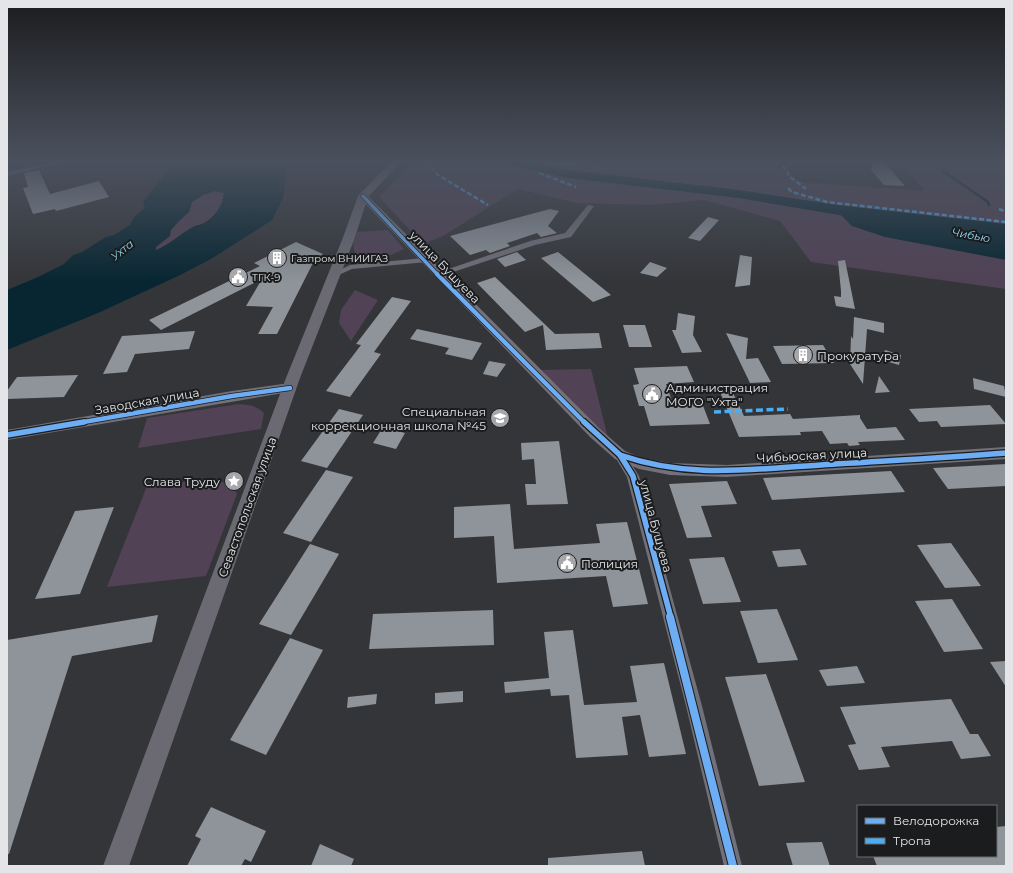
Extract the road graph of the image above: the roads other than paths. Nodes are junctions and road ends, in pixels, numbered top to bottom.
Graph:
1 (362, 202) edge
2 (369, 202) edge
3 (590, 206) dead end
4 (424, 260) junction
5 (438, 274) junction
6 (334, 275) junction
7 (290, 388) junction
8 (7, 434) edge
9 (1006, 453) edge
10 (620, 454) junction
11 (116, 866) edge
12 (733, 866) edge

1 - 6 main road, Севастопольская улица
2 - 4 street, улица Бушуева
3 - 5 street
4 - 5 street, улица Бушуева
4 - 6 street
5 - 10 street, улица Бушуева
6 - 7 main road, Севастопольская улица
7 - 8 street, Заводская улица
7 - 11 main road, Севастопольская улица
9 - 10 street, Чибьюская улица
10 - 12 street, улица Бушуева

